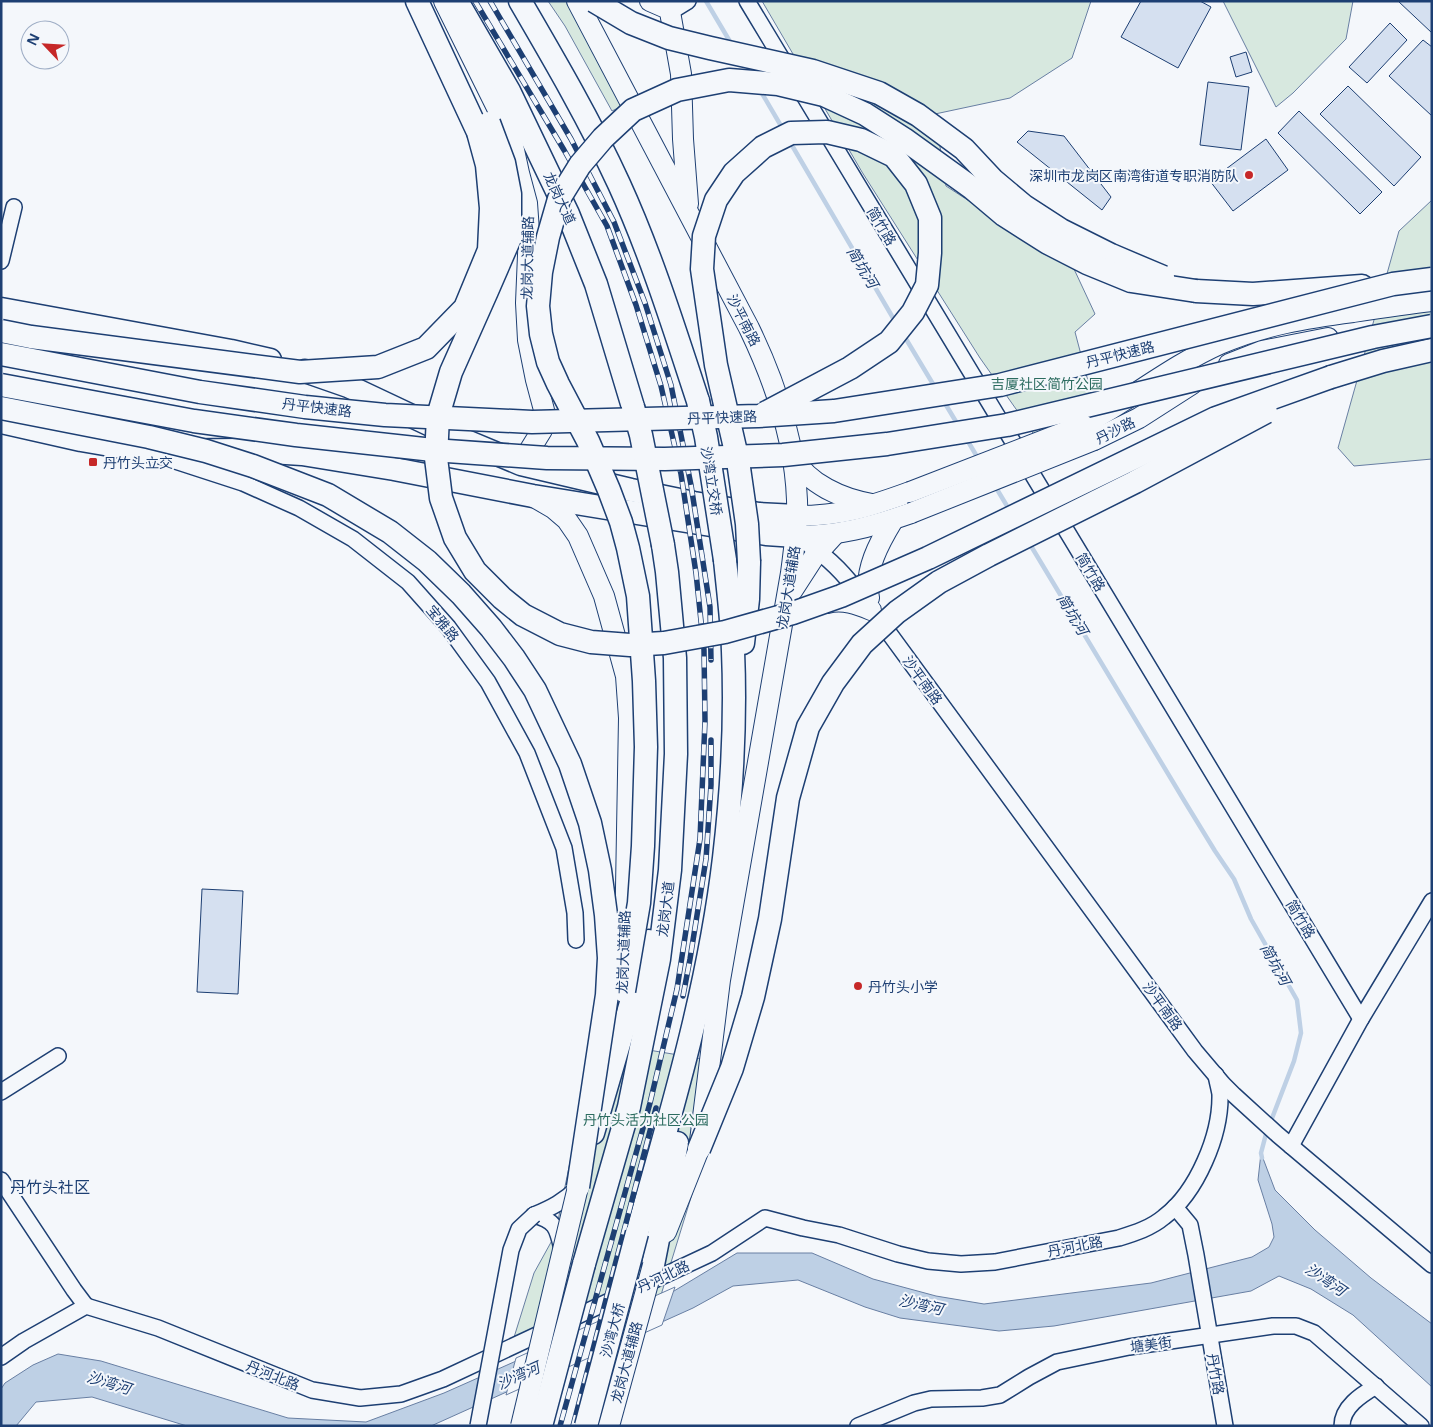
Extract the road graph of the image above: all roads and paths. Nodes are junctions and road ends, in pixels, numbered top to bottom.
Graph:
1 (418, 1) edge
2 (444, 1) edge
3 (457, 1) edge
4 (520, 1) edge
5 (577, 1) edge
6 (594, 1) edge
7 (650, 1) edge
8 (747, 1) edge
9 (678, 7) edge
10 (483, 128) junction
11 (14, 206) dead end
12 (688, 212) junction
13 (1, 262) edge
14 (1432, 279) edge
15 (1393, 284) junction
16 (1196, 291) junction
17 (1432, 301) edge
18 (1, 309) edge
19 (1432, 325) edge
20 (1, 331) edge
21 (1432, 350) edge
22 (1, 354) edge
23 (1331, 378) junction
24 (1, 385) edge
25 (1, 408) edge
26 (758, 416) junction
27 (1, 422) edge
28 (1089, 432) junction
29 (145, 451) junction
30 (292, 454) junction
31 (791, 454) junction
32 (521, 464) junction
33 (795, 477) junction
34 (533, 496) junction
35 (286, 502) junction
36 (874, 505) junction
37 (902, 517) junction
38 (782, 520) junction
39 (834, 535) junction
40 (818, 551) junction
41 (785, 605) junction
42 (871, 610) junction
43 (775, 667) junction
44 (734, 696) junction
45 (670, 870) junction
46 (1431, 904) edge
47 (576, 940) dead end
48 (624, 991) junction
49 (1361, 1019) junction
50 (689, 1043) junction
51 (58, 1056) dead end
52 (1216, 1075) junction
53 (1, 1092) edge
54 (1291, 1146) junction
55 (699, 1149) junction
56 (1, 1180) edge
57 (578, 1188) junction
58 (1175, 1207) junction
59 (534, 1215) junction
60 (563, 1250) junction
61 (653, 1265) junction
62 (1432, 1265) edge
63 (86, 1306) junction
64 (1208, 1329) junction
65 (1, 1357) edge
66 (1376, 1386) junction
67 (527, 1403) junction
68 (478, 1426) edge
69 (521, 1426) edge
70 (525, 1426) edge
71 (541, 1426) edge
72 (586, 1426) edge
73 (609, 1426) edge
74 (858, 1426) edge
75 (1226, 1426) edge
76 (1342, 1426) edge
77 (1422, 1426) edge

1 - 10 highway
2 - 32 main road, 龙岗大道辅路
3 - 45 highway, 龙岗大道, bridge
4 - 44 highway, 沙湾立交桥, bridge
5 - 12 main road, 沙平南路
6 - 16 highway, bridge
7 - 9 main road
8 - 49 street, 简竹路
9 - 12 main road
10 - 20 highway, bridge
10 - 23 highway, bridge
11 - 13 street
12 - 31 main road, 沙平南路
14 - 15 highway, 丹平快速路, bridge
15 - 16 highway, bridge
15 - 26 highway, 丹平快速路, bridge
16 - 48 highway, bridge
17 - 28 main road, 丹沙路
18 - 32 highway
19 - 24 highway, bridge
19 - 28 main road, 丹沙路
21 - 23 highway
22 - 26 highway, 丹平快速路, bridge
23 - 55 highway, bridge
25 - 57 highway, bridge
26 - 44 highway, bridge
27 - 29 highway
28 - 36 main road, 丹沙路, bridge
28 - 37 main road, 丹沙路, bridge
29 - 30 highway
29 - 35 street, 宝雅路
30 - 34 highway
30 - 35 street
31 - 33 main road, 沙平南路
31 - 36 main road
32 - 38 highway
33 - 38 main road, 沙平南路
33 - 38 main road
34 - 38 highway
34 - 48 main road, 龙岗大道辅路
35 - 47 street, 宝雅路
36 - 38 main road, 丹沙路
37 - 39 main road, 丹沙路
37 - 42 main road
38 - 39 main road, 丹沙路
38 - 40 street, 沙平南路
38 - 41 main road, 龙岗大道辅路
39 - 40 main road
40 - 41 main road
40 - 42 street, 沙平南路
41 - 43 main road, 龙岗大道辅路
42 - 43 main road
42 - 52 street, 沙平南路
43 - 55 main road, 龙岗大道辅路
44 - 50 highway
45 - 57 highway
45 - 71 highway, 龙岗大道, bridge
46 - 49 street
48 - 57 main road, 龙岗大道辅路
49 - 54 street
50 - 61 highway
50 - 72 highway, 沙湾大桥, bridge
51 - 53 street
52 - 54 street, 沙平南路
52 - 58 street, 丹河北路
54 - 62 street, 沙平南路
55 - 61 main road, 龙岗大道辅路
56 - 63 street
57 - 59 street
57 - 60 main road, 龙岗大道辅路, bridge
58 - 63 street, 丹河北路
58 - 64 street, 丹竹路
59 - 60 street
59 - 68 street, bridge
60 - 67 main road, 龙岗大道辅路, bridge
61 - 73 main road, 龙岗大道辅路, bridge
63 - 65 street
64 - 66 street, 塘美街
64 - 74 street, 塘美街
64 - 75 street, 丹竹路
66 - 76 street
66 - 77 street, 塘美街
67 - 69 main road, 龙岗大道辅路, bridge
67 - 70 highway, bridge

